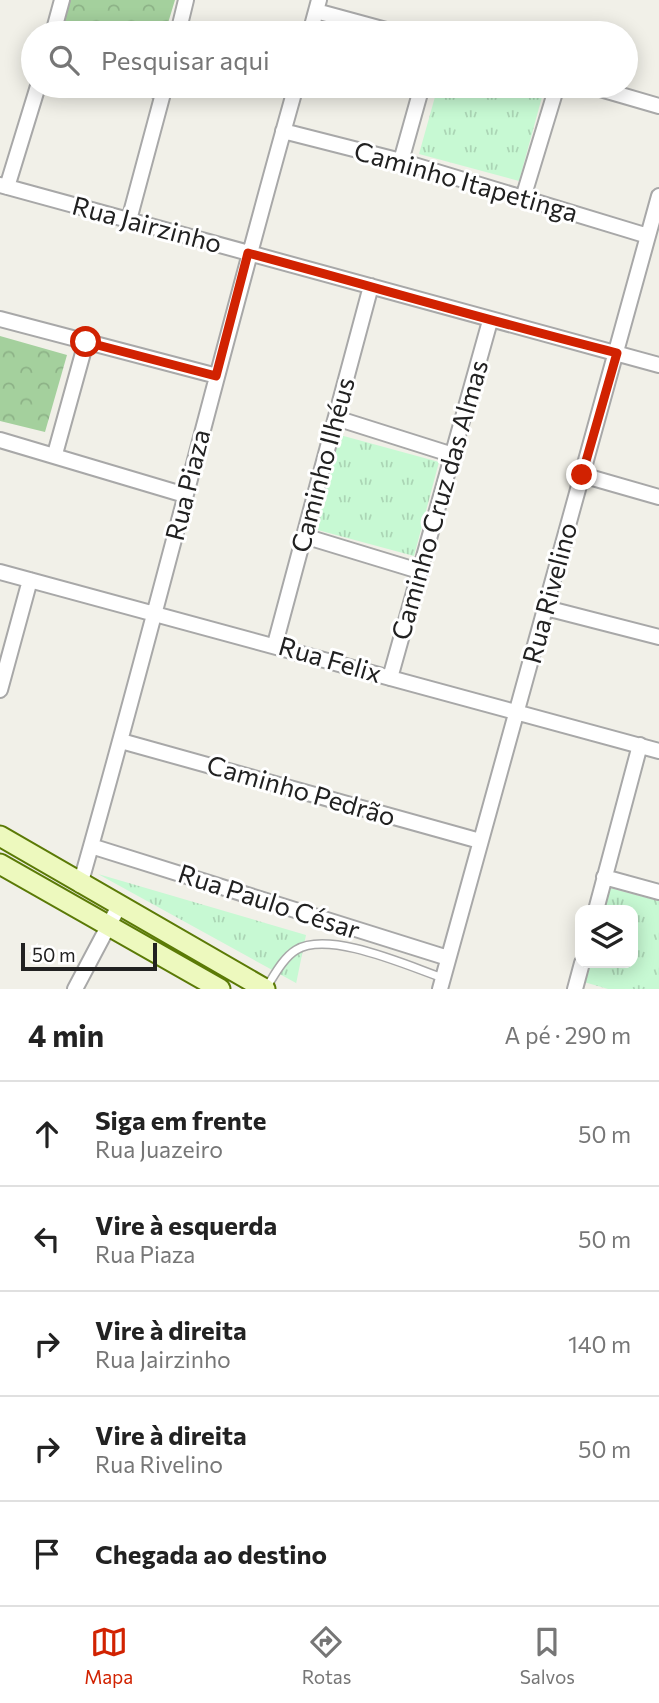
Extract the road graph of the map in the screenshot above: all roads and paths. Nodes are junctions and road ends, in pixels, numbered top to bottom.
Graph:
1 (62, 0) edge
2 (186, 0) edge
3 (318, 6) edge
4 (56, 21) edge
5 (181, 21) edge
6 (362, 21) edge
7 (34, 98) edge
8 (162, 98) edge
9 (293, 98) edge
10 (419, 98) edge
11 (553, 98) edge
12 (631, 98) edge
13 (659, 106) edge
14 (283, 131) junction
15 (401, 161) junction
16 (4, 186) edge
17 (659, 197) edge
18 (523, 198) junction
19 (129, 220) junction
20 (648, 236) junction
21 (248, 253) junction
22 (371, 286) junction
23 (0, 319) edge
24 (490, 321) junction
25 (86, 342) junction
26 (617, 353) junction
27 (659, 365) edge
28 (216, 376) junction
29 (336, 418) junction
30 (0, 440) edge
31 (55, 454) junction
32 (453, 455) junction
33 (582, 475) junction
34 (185, 495) junction
35 (659, 497) edge
36 (304, 536) junction
37 (419, 571) junction
38 (0, 572) edge
39 (30, 580) junction
40 (546, 608) junction
41 (156, 613) junction
42 (659, 637) edge
43 (275, 644) junction
44 (390, 678) junction
45 (0, 690) edge
46 (517, 713) junction
47 (121, 741) junction
48 (640, 746) junction
49 (659, 751) edge
50 (0, 836) edge
51 (480, 841) junction
52 (91, 846) junction
53 (0, 864) edge
54 (604, 877) junction
55 (80, 885) junction
56 (659, 892) edge
57 (597, 905) edge
58 (119, 906) junction
59 (108, 926) junction
60 (448, 958) junction
61 (581, 968) edge
62 (441, 984) edge
63 (75, 989) edge
64 (220, 989) edge
65 (265, 989) edge
66 (575, 989) edge

1 - 4 street
2 - 5 street
3 - 6 street
7 - 16 street
8 - 19 street
9 - 14 street, Rua Piaza
10 - 15 street
11 - 18 street
12 - 13 street
14 - 15 street, Caminho Itapetinga
14 - 21 street, Rua Piaza
15 - 18 street, Caminho Itapetinga
16 - 19 street, Rua Jairzinho
17 - 20 street, Rua Rivelino
18 - 20 street, Caminho Itapetinga
19 - 21 street, Rua Jairzinho
20 - 26 street, Rua Rivelino
21 - 22 street, Rua Jairzinho
21 - 28 street, Rua Piaza
22 - 24 street, Rua Jairzinho
22 - 29 street, Caminho Ilhéus
23 - 25 street
24 - 26 street, Rua Jairzinho
24 - 32 street, Caminho Cruz das Almas
25 - 28 street
25 - 31 street
26 - 27 street, Rua Jairzinho
26 - 33 street, Rua Rivelino
28 - 34 street, Rua Piaza
29 - 32 street
29 - 36 street, Caminho Ilhéus
30 - 31 street
31 - 34 street
32 - 37 street, Caminho Cruz das Almas
33 - 35 street
33 - 40 street, Rua Rivelino
34 - 41 street, Rua Piaza
36 - 37 street
36 - 43 street, Caminho Ilhéus
37 - 44 street, Caminho Cruz das Almas
38 - 39 street, Rua Felix
39 - 41 street, Rua Felix
39 - 45 street
40 - 42 street
40 - 46 street, Rua Rivelino
41 - 43 street, Rua Felix
41 - 47 street, Rua Piaza
43 - 44 street, Rua Felix
44 - 46 street, Rua Felix
46 - 48 street, Rua Felix
46 - 51 street, Rua Rivelino
47 - 51 street, Caminho Pedrão
47 - 52 street, Rua Piaza
48 - 49 street, Rua Felix
48 - 54 street
50 - 55 street
51 - 60 street, Rua Rivelino
52 - 55 street, Rua Piaza
52 - 60 street, Rua Paulo César
53 - 59 street
54 - 56 street
54 - 57 street
55 - 58 street
58 - 59 street
58 - 65 street
59 - 63 street
59 - 64 street
60 - 62 street, Rua Rivelino
61 - 66 street
62 - 65 lane

